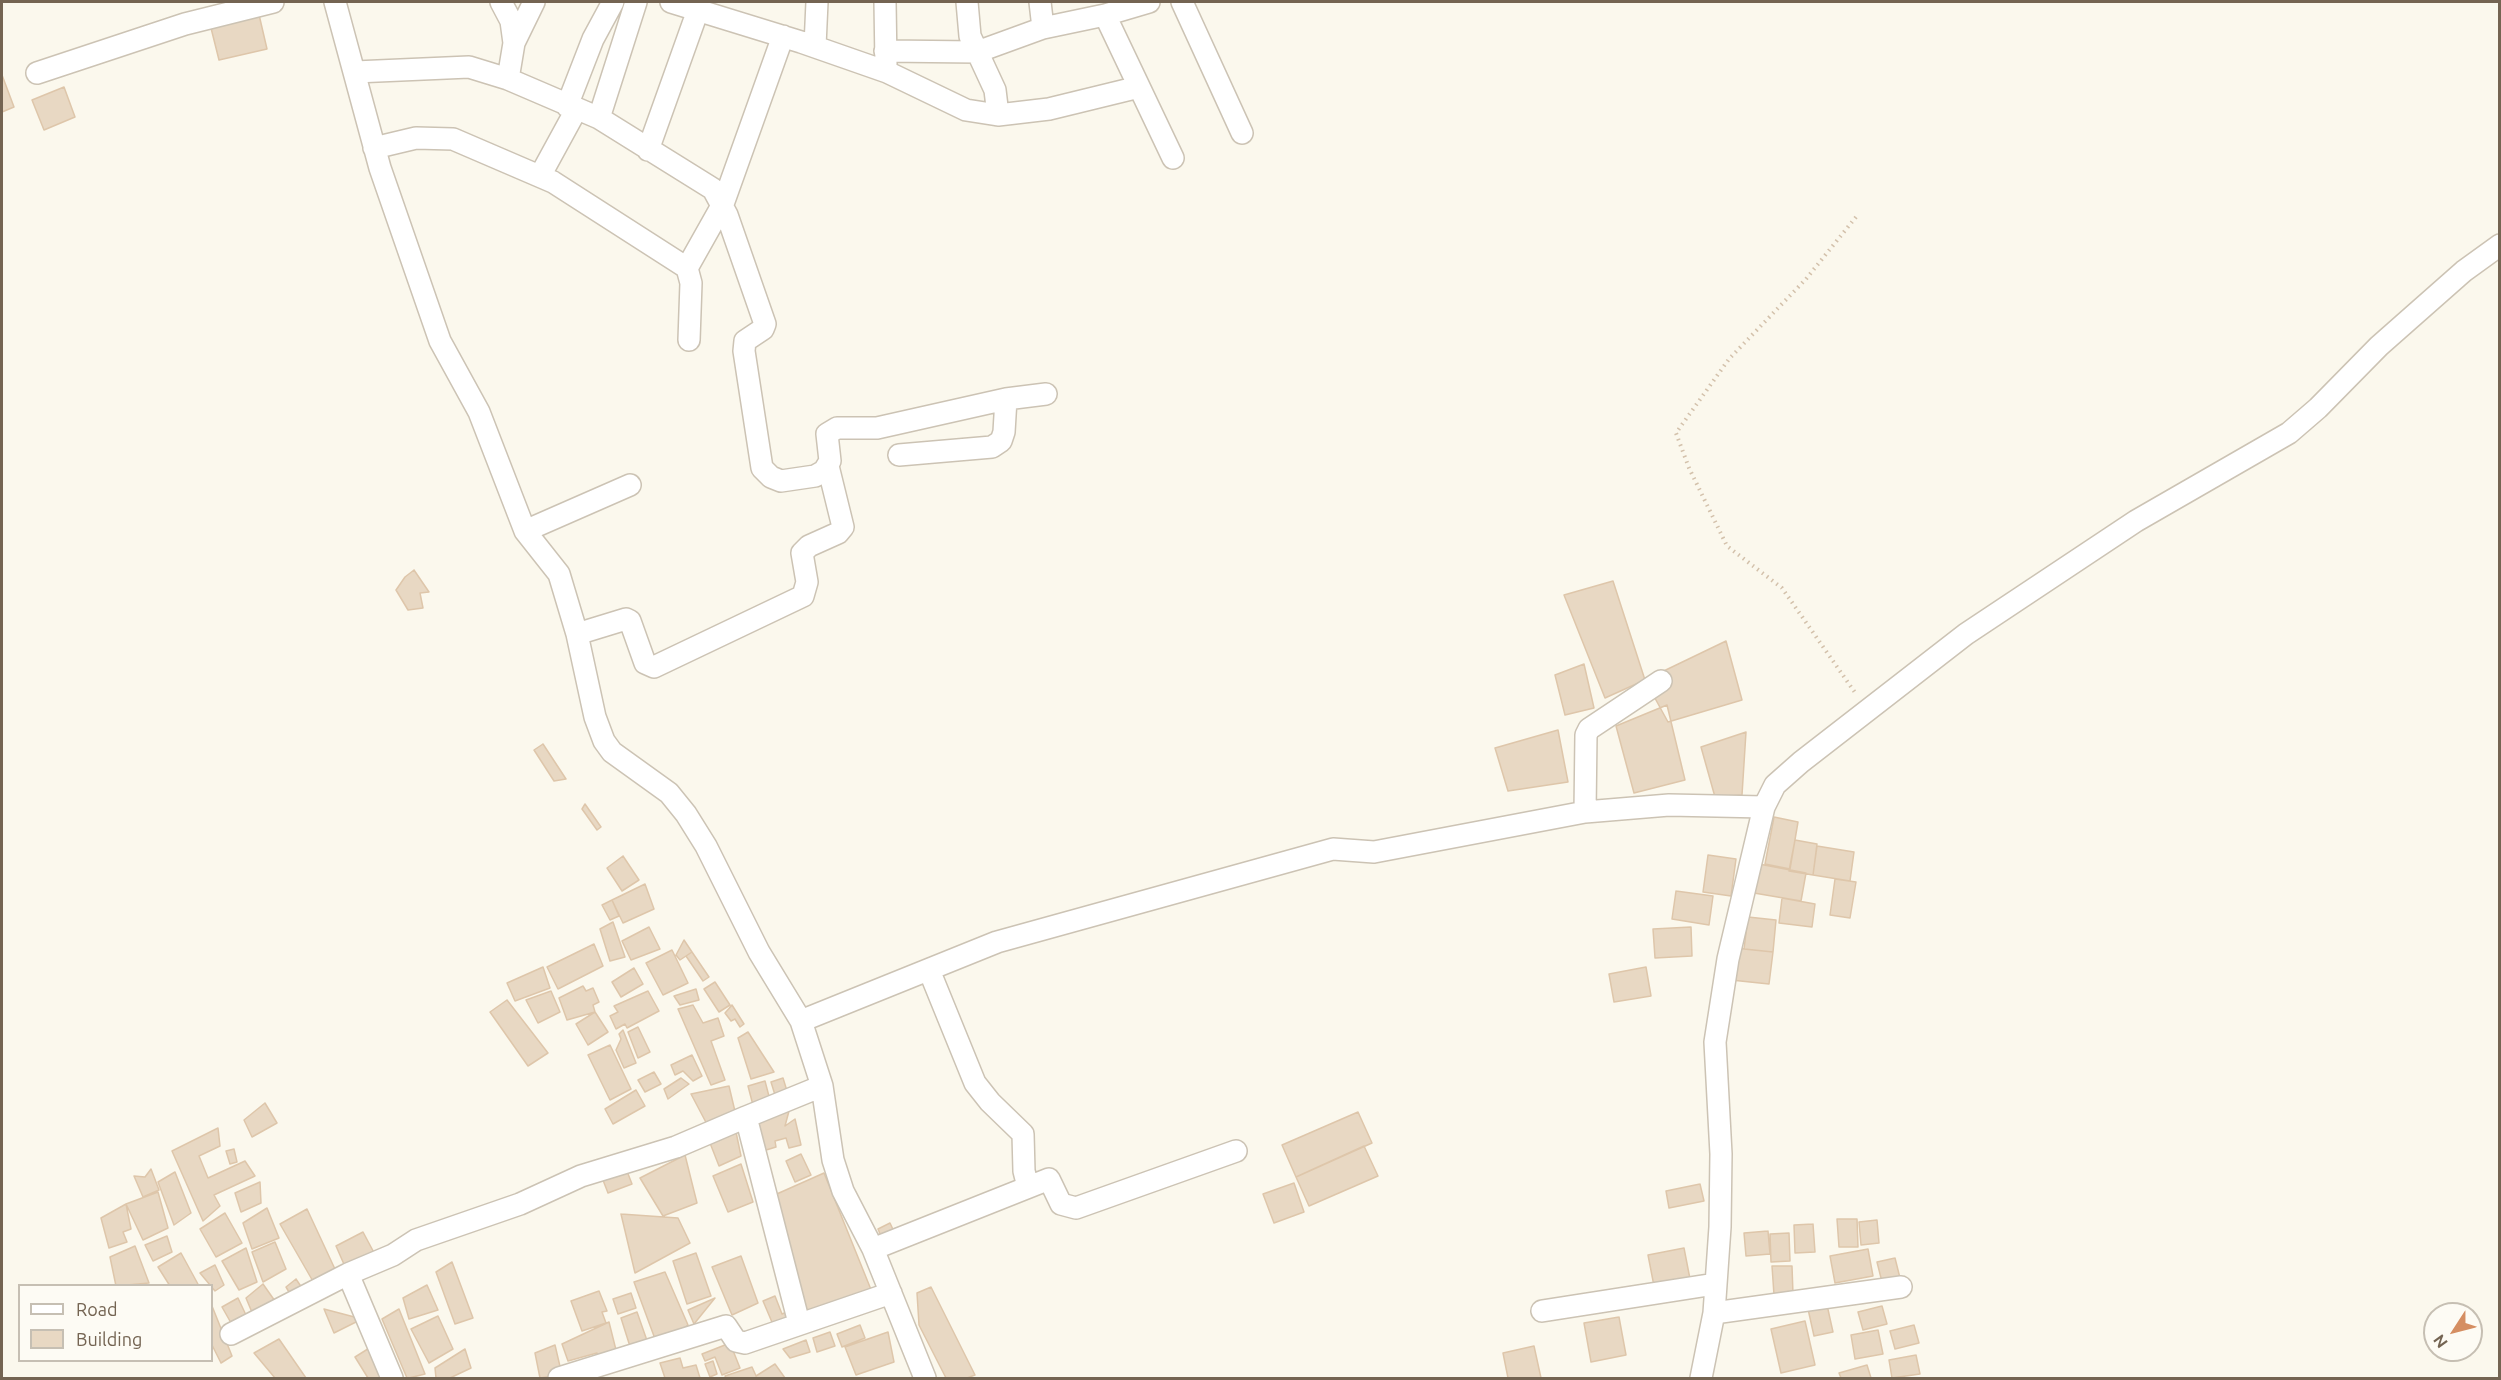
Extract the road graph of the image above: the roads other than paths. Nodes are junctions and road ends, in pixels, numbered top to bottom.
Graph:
1 (273, 2) edge
2 (335, 2) edge
3 (501, 2) edge
4 (534, 2) edge
5 (613, 2) edge
6 (636, 2) edge
7 (671, 2) edge
8 (817, 2) edge
9 (885, 2) edge
10 (967, 2) edge
11 (1041, 2) edge
12 (1149, 2) edge
13 (1182, 2) edge
14 (698, 10) junction
15 (1105, 15) junction
16 (1043, 28) junction
17 (783, 36) junction
18 (514, 43) junction
19 (815, 46) junction
20 (977, 52) junction
21 (886, 61) junction
22 (355, 72) junction
23 (37, 73) dead end
24 (508, 79) junction
25 (1139, 87) junction
26 (572, 108) junction
27 (998, 114) junction
28 (599, 118) junction
29 (1242, 133) dead end
30 (374, 148) junction
31 (648, 150) junction
32 (1173, 158) dead end
33 (540, 176) junction
34 (723, 204) junction
35 (2499, 245) edge
36 (687, 268) junction
37 (689, 340) dead end
38 (1046, 394) dead end
39 (1006, 399) junction
40 (898, 455) dead end
41 (828, 466) junction
42 (630, 485) dead end
43 (525, 531) junction
44 (577, 634) junction
45 (1661, 681) dead end
46 (1764, 807) junction
47 (1585, 812) junction
48 (929, 970) junction
49 (801, 1021) junction
50 (822, 1086) junction
51 (746, 1117) junction
52 (1236, 1151) dead end
53 (1028, 1187) junction
54 (873, 1249) junction
55 (348, 1274) junction
56 (1714, 1284) junction
57 (1901, 1287) dead end
58 (891, 1293) junction
59 (1542, 1311) dead end
60 (1714, 1313) junction
61 (799, 1323) junction
62 (231, 1334) dead end
63 (392, 1378) edge
64 (559, 1378) edge
65 (925, 1378) edge
66 (1701, 1378) edge

1 - 23 street
2 - 22 street
3 - 18 street
4 - 18 street
5 - 26 street
6 - 28 street
7 - 14 street
8 - 19 street
9 - 21 street
10 - 20 street
11 - 16 street
12 - 15 street
13 - 29 street
14 - 17 street
14 - 31 street
15 - 16 street
15 - 25 street
16 - 20 street
17 - 19 street
17 - 34 street
18 - 24 street
19 - 21 street
20 - 21 street
20 - 27 street
21 - 27 street
22 - 24 street
22 - 30 street
24 - 26 street
25 - 27 street
25 - 32 street
26 - 28 street
26 - 33 street
28 - 31 street
30 - 33 street
30 - 43 street
31 - 34 street
33 - 36 street
34 - 36 street
34 - 41 street
35 - 46 street
36 - 37 street
38 - 39 street
39 - 40 street
39 - 41 street
41 - 44 street
42 - 43 street
43 - 44 street
44 - 49 street
45 - 47 street
46 - 47 street
46 - 56 street
47 - 48 street
48 - 49 street
48 - 53 street
49 - 50 street
50 - 51 street
50 - 54 street
51 - 55 street
51 - 61 street
52 - 53 street
53 - 54 street
54 - 58 street
55 - 62 street
55 - 63 street
56 - 59 street
56 - 60 street
57 - 60 street
58 - 61 street
58 - 65 street
60 - 66 street
61 - 64 street

